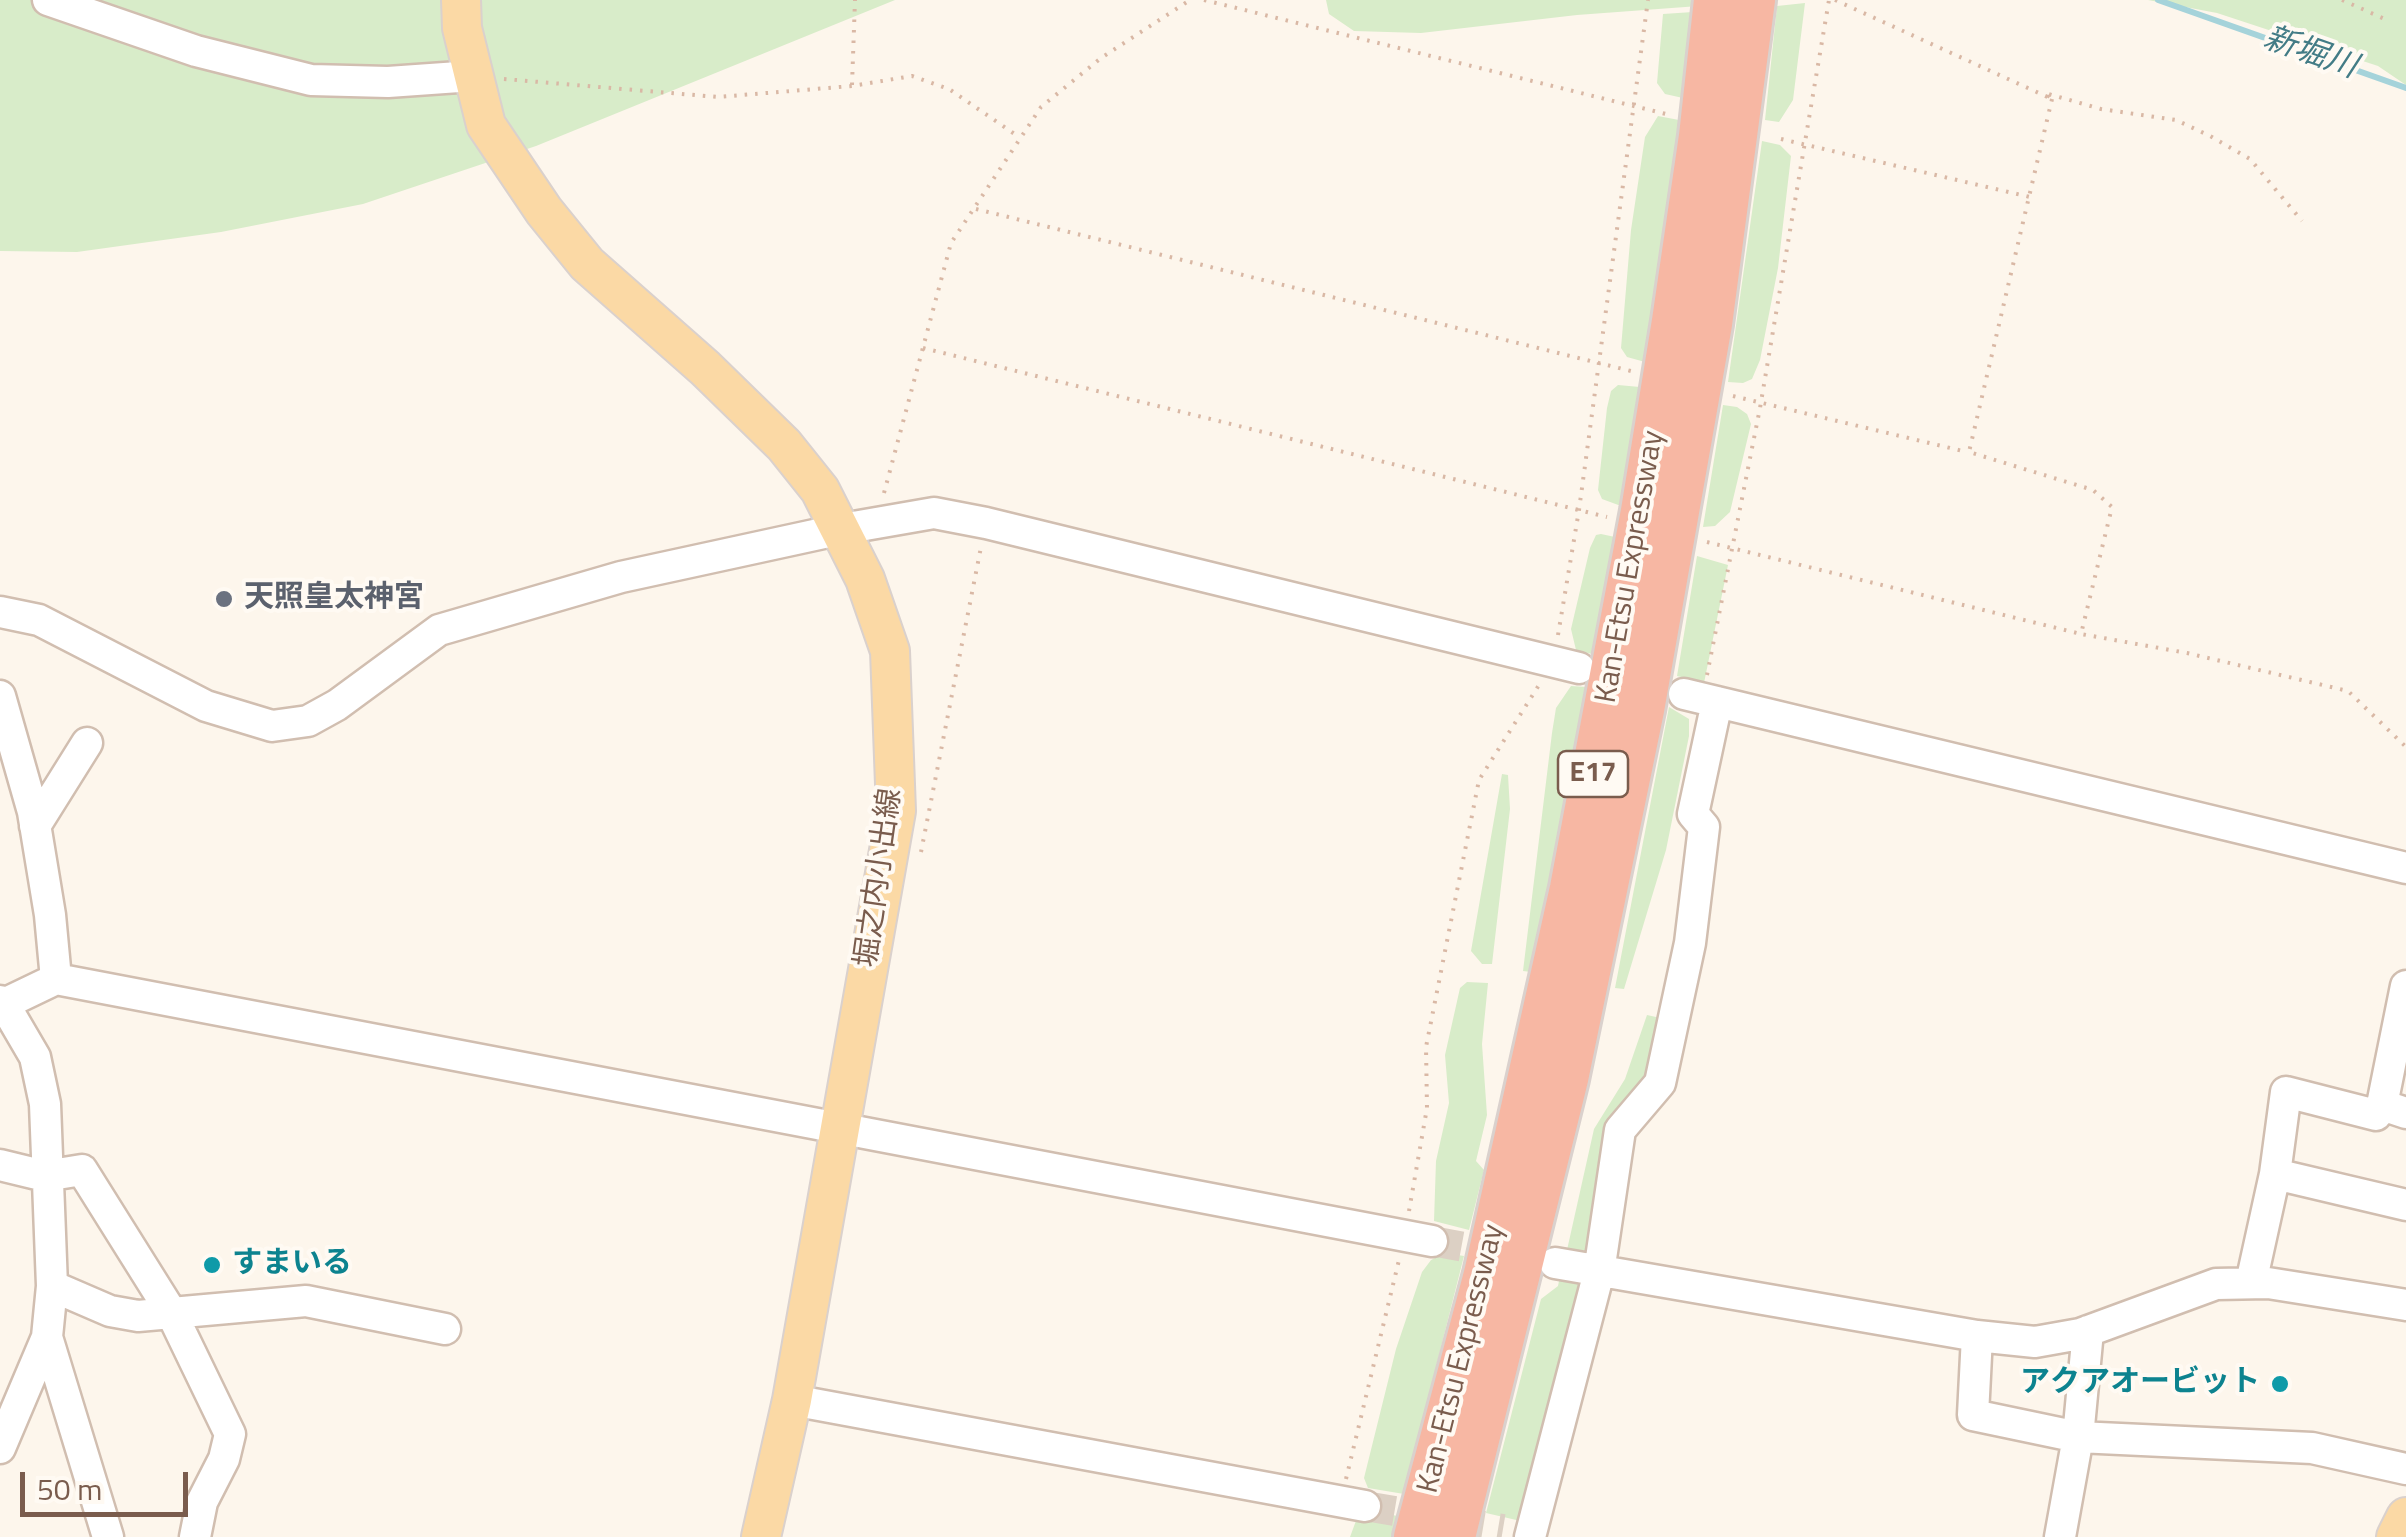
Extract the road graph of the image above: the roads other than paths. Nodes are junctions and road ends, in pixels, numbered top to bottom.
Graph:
1 (48, 0) edge
2 (461, 0) edge
3 (1715, 0) edge
4 (1754, 0) edge
5 (473, 76) junction
6 (860, 526) junction
7 (0, 612) edge
8 (1566, 665) road end
9 (0, 696) edge
10 (87, 743) dead end
11 (35, 826) junction
12 (2406, 868) edge
13 (56, 979) junction
14 (2406, 986) edge
15 (2, 1005) edge
16 (2394, 1109) edge
17 (840, 1126) junction
18 (0, 1165) edge
19 (2276, 1174) junction
20 (45, 1176) junction
21 (2406, 1205) edge
22 (1418, 1239) tunnel mouth
23 (1554, 1263) dead end
24 (1599, 1272) junction
25 (2251, 1283) junction
26 (52, 1286) junction
27 (2406, 1305) edge
28 (170, 1312) junction
29 (445, 1329) dead end
30 (2088, 1330) junction
31 (46, 1336) junction
32 (1978, 1336) junction
33 (792, 1400) junction
34 (2078, 1438) junction
35 (0, 1448) edge
36 (2406, 1469) edge
37 (1353, 1503) tunnel mouth
38 (2406, 1516) edge
39 (1521, 1534) edge
40 (108, 1537) edge
41 (195, 1537) edge
42 (761, 1537) edge
43 (1415, 1537) edge
44 (1454, 1537) edge
45 (2060, 1537) edge
46 (2396, 1537) edge

1 - 5 street
2 - 5 main road, 堀之内小出線
3 - 43 highway, Kan-Etsu Expressway / E17
4 - 44 highway, Kan-Etsu Expressway / E17
5 - 6 main road, 堀之内小出線
6 - 7 street
6 - 8 street
6 - 17 main road, 堀之内小出線
9 - 11 street
10 - 11 street
11 - 13 street
12 - 24 street
13 - 15 street
13 - 17 street
14 - 16 street
15 - 20 street
16 - 19 street
17 - 22 street
17 - 33 main road, 堀之内小出線
18 - 20 street
19 - 21 street
19 - 25 street
20 - 26 street
20 - 28 street
23 - 24 street
24 - 32 street
24 - 39 street
25 - 27 street
25 - 30 street
26 - 28 street
26 - 31 street
28 - 29 street
28 - 41 street
30 - 32 street
30 - 34 street
31 - 35 street
31 - 40 street
32 - 34 street
33 - 37 street
33 - 42 main road, 堀之内小出線
34 - 36 street
34 - 45 street
38 - 46 main road

